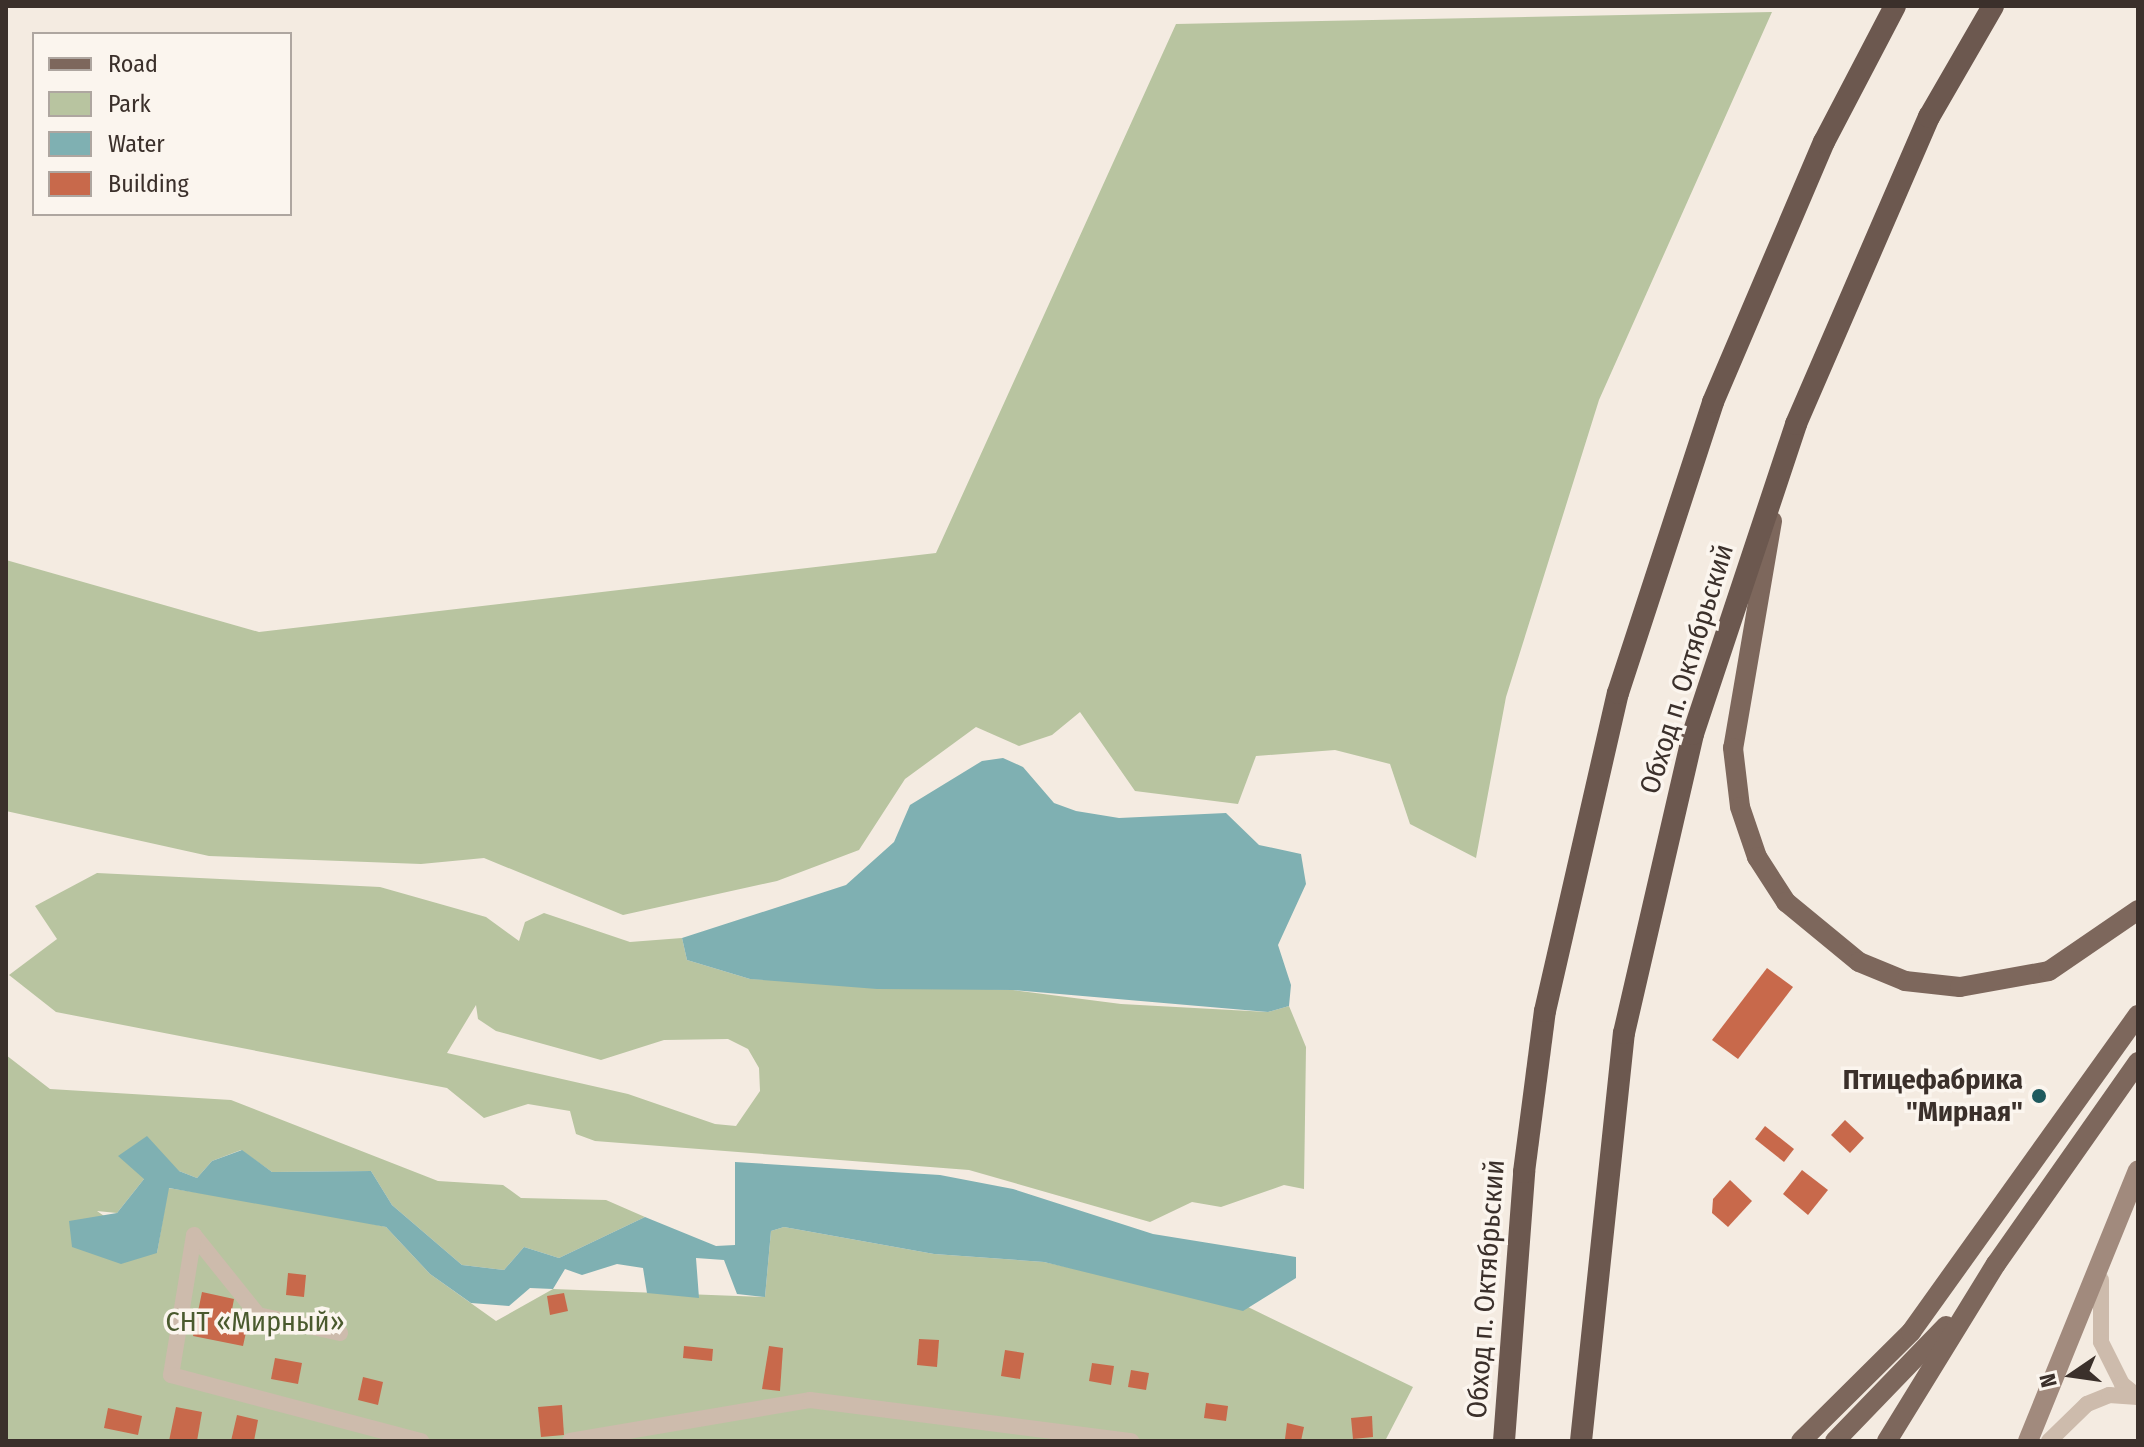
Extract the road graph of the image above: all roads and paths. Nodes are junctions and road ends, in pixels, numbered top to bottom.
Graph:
1 (1895, 6) edge
2 (1993, 6) edge
3 (1785, 454) junction
4 (2138, 910) edge
5 (2138, 1015) edge
6 (2138, 1062) edge
7 (2138, 1170) edge
8 (2111, 1234) junction
9 (1996, 1264) junction
10 (340, 1333) dead end
11 (2138, 1397) edge
12 (421, 1441) edge
13 (570, 1441) edge
14 (1131, 1441) edge
15 (1504, 1441) edge
16 (1581, 1441) edge
17 (1801, 1441) edge
18 (1835, 1441) edge
19 (1887, 1441) edge
20 (2028, 1441) edge
21 (2049, 1441) edge

1 - 15 highway, Обход п. Октябрьский
2 - 3 highway, Обход п. Октябрьский
3 - 4 main road
3 - 16 highway, Обход п. Октябрьский
5 - 17 main road
6 - 9 main road
7 - 8 main road
8 - 11 street
8 - 20 main road
9 - 18 main road
9 - 19 main road
10 - 12 street
11 - 21 street
13 - 14 street

